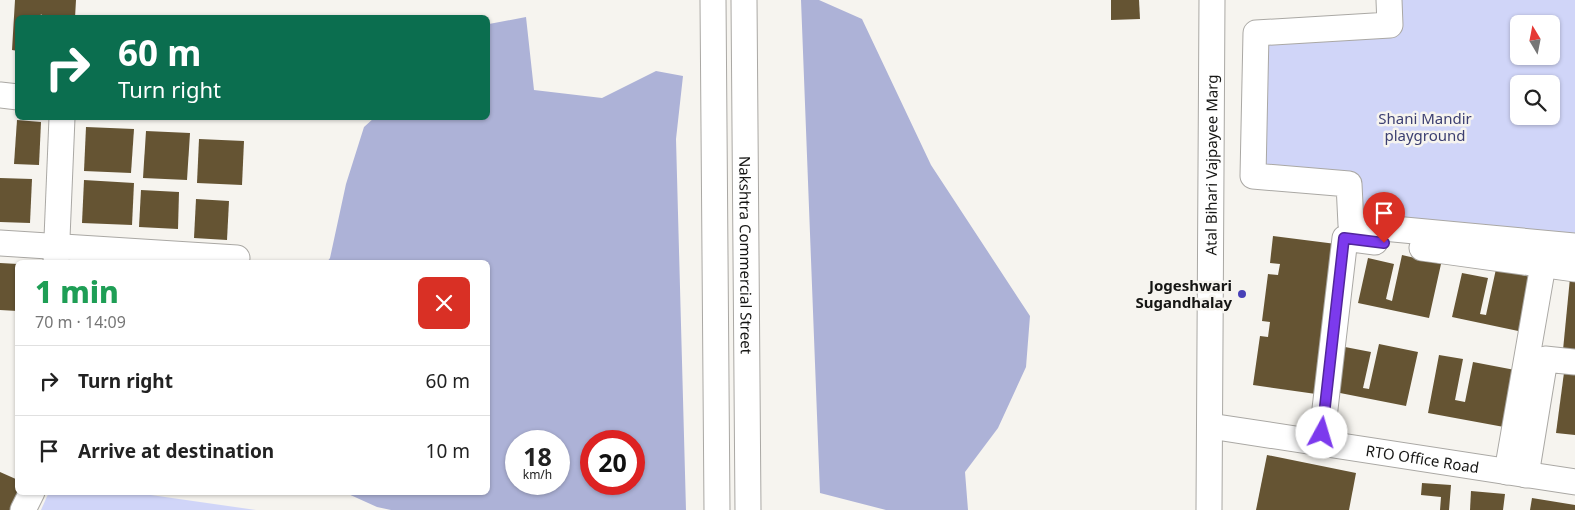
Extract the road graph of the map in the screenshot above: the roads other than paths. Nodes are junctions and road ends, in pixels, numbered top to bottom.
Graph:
1 (713, 0) edge
2 (744, 0) edge
3 (1212, 0) edge
4 (1389, 0) edge
5 (0, 96) edge
6 (15, 97) edge
7 (62, 120) edge
8 (0, 242) edge
9 (1575, 246) edge
10 (56, 255) edge
11 (237, 258) dead end
12 (1543, 265) junction
13 (1575, 269) edge
14 (1575, 362) edge
15 (1210, 426) junction
16 (1321, 443) junction
17 (1517, 473) junction
18 (1575, 482) edge
19 (30, 495) edge
20 (23, 510) edge
21 (717, 510) edge
22 (748, 510) edge
23 (1210, 510) edge

1 - 21 street, Nakshtra Commercial Street
2 - 22 street, Nakshtra Commercial Street
3 - 15 street, Atal Bihari Vajpayee Marg
4 - 9 street
5 - 6 street
7 - 10 street
8 - 10 street
10 - 11 street
12 - 13 street
12 - 16 street
12 - 17 street
14 - 17 street
15 - 16 street, RTO Office Road
15 - 23 street, Atal Bihari Vajpayee Marg
16 - 17 street, RTO Office Road
17 - 18 street, RTO Office Road
19 - 20 street

